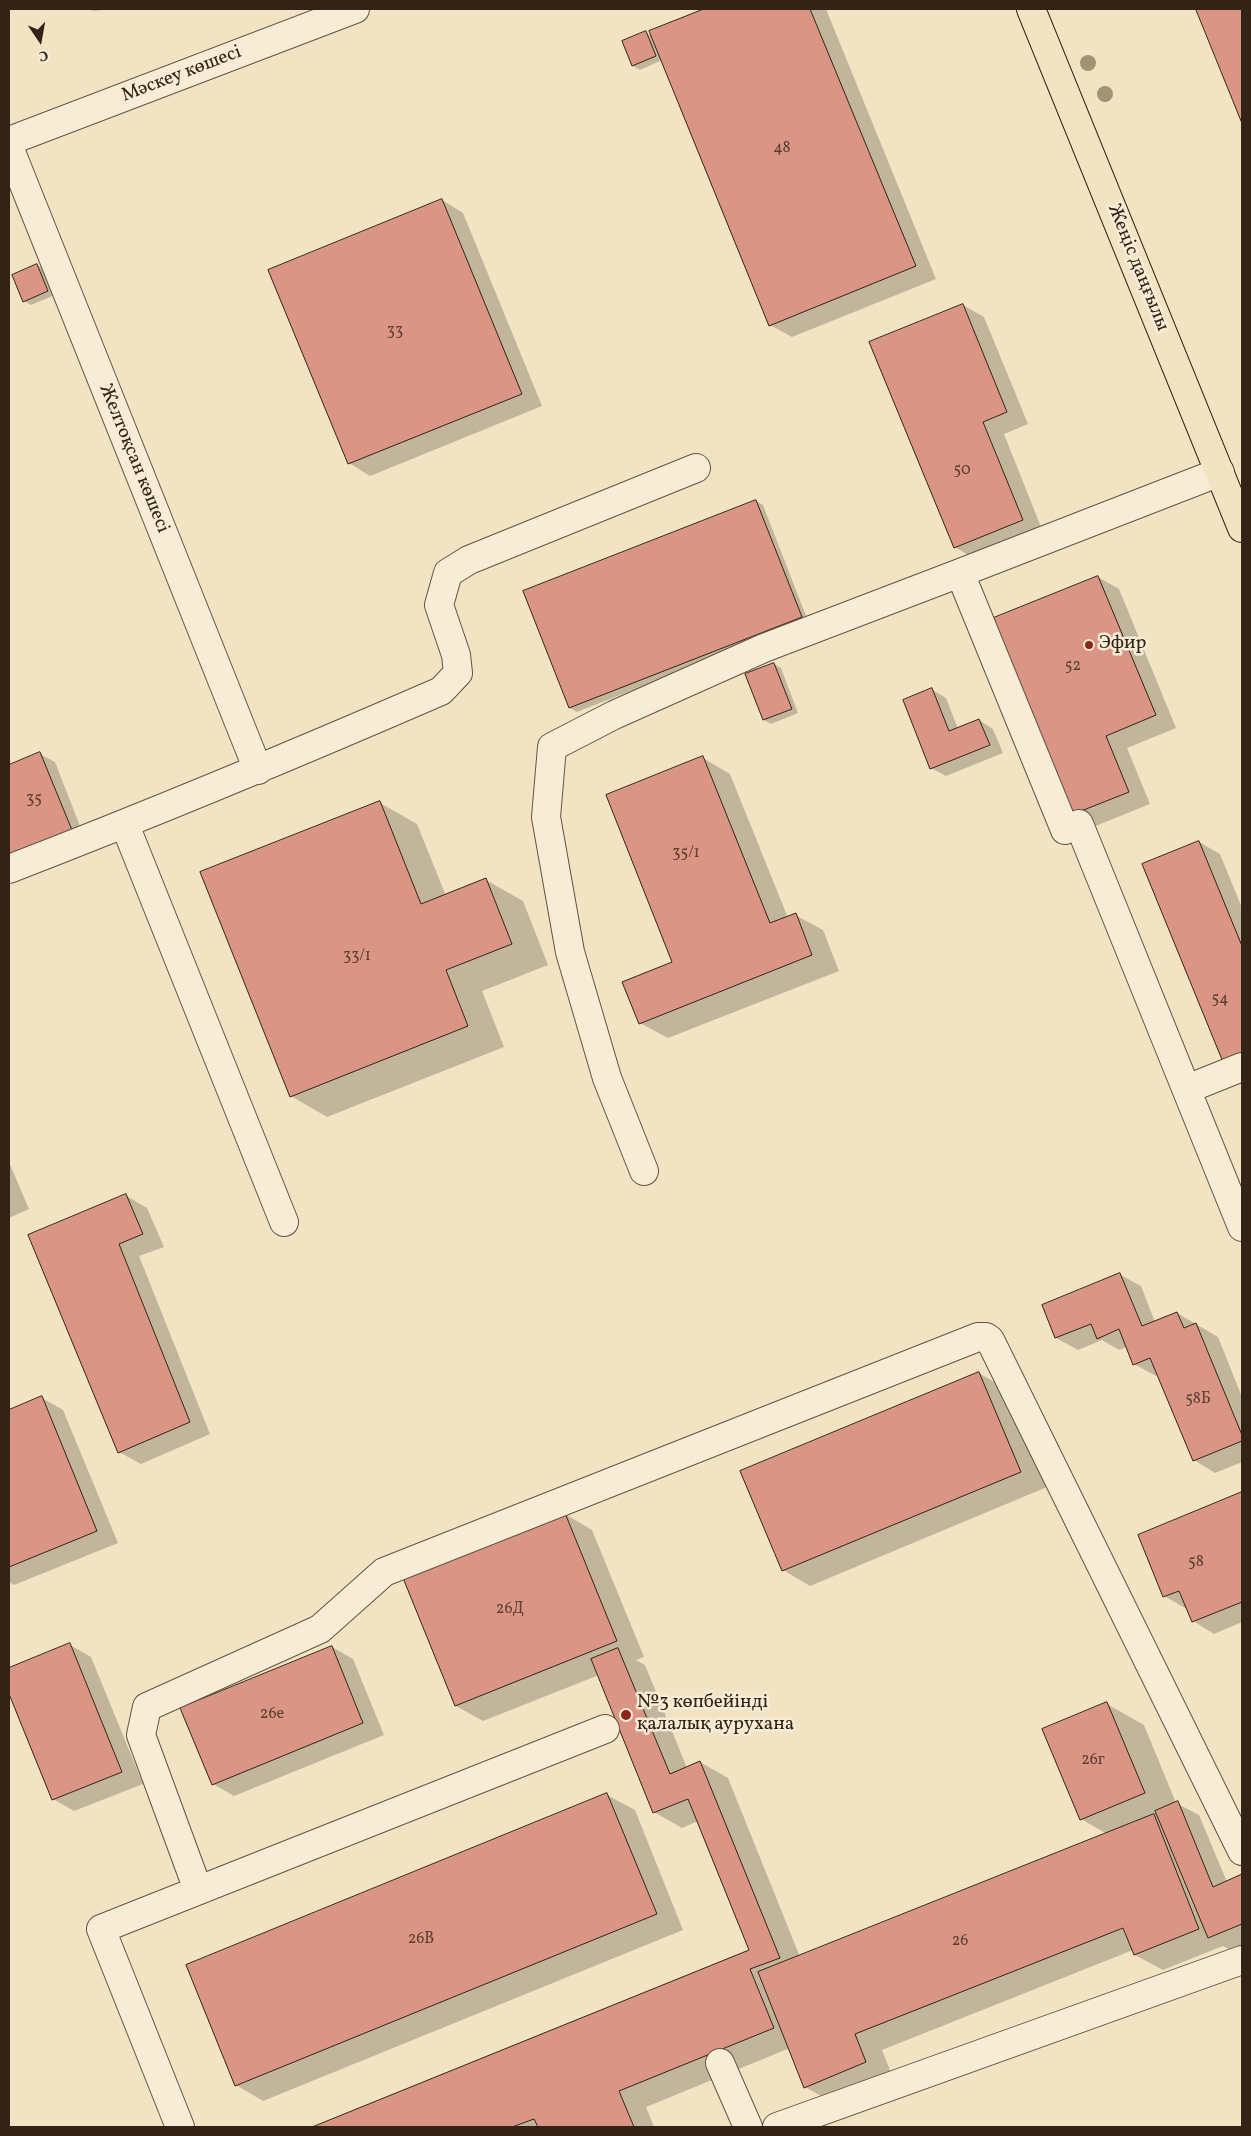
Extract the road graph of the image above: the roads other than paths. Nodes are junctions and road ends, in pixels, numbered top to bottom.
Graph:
1 (355, 9) edge
2 (1031, 9) edge
3 (9, 141) edge
4 (9, 147) edge
5 (696, 468) dead end
6 (1220, 472) junction
7 (1242, 528) edge
8 (960, 573) junction
9 (258, 770) junction
10 (125, 824) junction
11 (9, 869) edge
12 (1242, 1067) edge
13 (1187, 1089) junction
14 (644, 1171) dead end
15 (284, 1222) dead end
16 (1242, 1227) edge
17 (605, 1729) dead end
18 (1242, 1851) edge
19 (198, 1890) junction
20 (1242, 1960) edge
21 (720, 2063) dead end
22 (180, 2127) edge
23 (748, 2127) edge
24 (777, 2127) edge

1 - 3 street, Мәскеу көшесі
2 - 6 main road, Жеңіс даңғылы
4 - 9 street, Желтоқсан көшесі
5 - 9 street
6 - 7 main road, Жеңіс даңғылы
6 - 8 street
8 - 13 street
8 - 14 street
9 - 10 street
10 - 11 street
10 - 15 street
12 - 13 street
13 - 16 street
17 - 19 street
18 - 19 street
19 - 22 street
20 - 24 street
21 - 23 street

